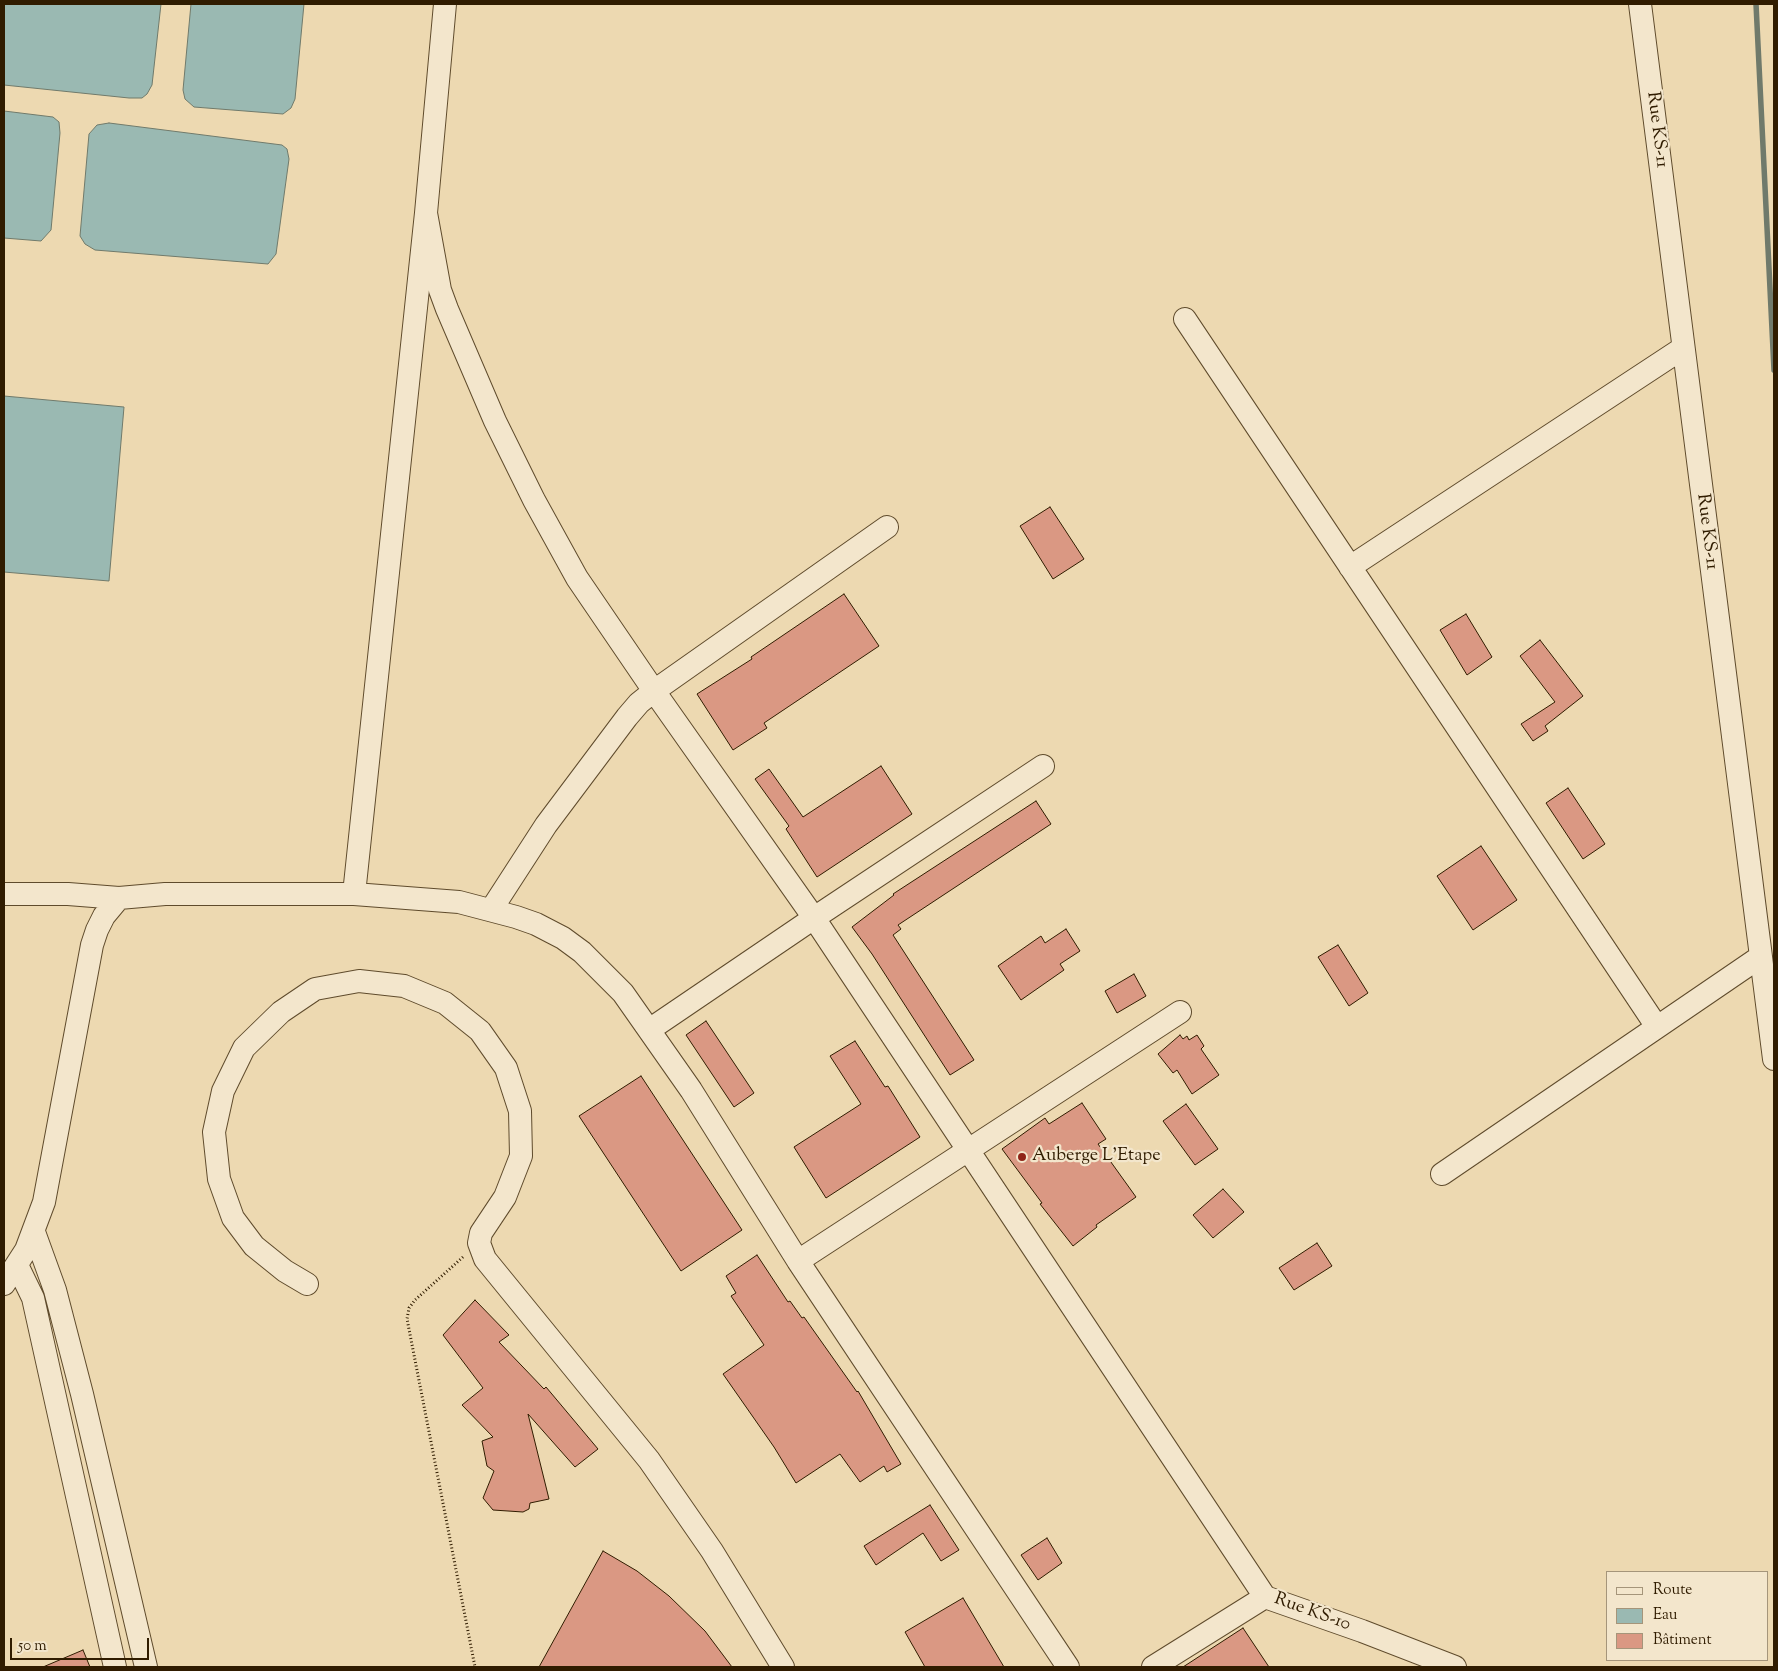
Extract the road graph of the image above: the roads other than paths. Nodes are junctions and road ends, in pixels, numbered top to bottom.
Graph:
1 (445, 4) edge
2 (1640, 4) edge
3 (426, 213) junction
4 (1185, 319) dead end
5 (1683, 348) junction
6 (887, 527) dead end
7 (1350, 567) junction
8 (654, 691) junction
9 (1043, 766) dead end
10 (4, 894) edge
11 (354, 894) junction
12 (118, 898) junction
13 (491, 910) junction
14 (814, 918) junction
15 (1760, 957) junction
16 (1180, 1012) dead end
17 (1657, 1028) junction
18 (649, 1030) junction
19 (1774, 1059) edge
20 (968, 1150) junction
21 (1442, 1174) dead end
22 (34, 1232) junction
23 (798, 1261) junction
24 (17, 1265) junction
25 (4, 1284) edge
26 (307, 1284) dead end
27 (1266, 1597) junction
28 (115, 1667) edge
29 (146, 1667) edge
30 (783, 1667) edge
31 (1068, 1667) edge
32 (1153, 1667) edge
33 (1455, 1667) edge

1 - 3 street
2 - 5 street, Rue KS-11
3 - 8 street
3 - 11 street
4 - 7 street
5 - 7 street
5 - 15 street, Rue KS-11
6 - 8 street
7 - 17 street
8 - 13 street
8 - 14 street
9 - 14 street
10 - 12 street
11 - 12 street
11 - 13 street
12 - 22 street
13 - 18 street
14 - 18 street
14 - 20 street
15 - 17 street
15 - 19 street, Rue KS-11
16 - 20 street
17 - 21 street
18 - 23 street
20 - 23 street
20 - 27 street
22 - 24 street
22 - 29 street
23 - 31 street
24 - 25 street
24 - 28 street
26 - 30 street
27 - 32 street, Rue KS-10
27 - 33 street, Rue KS-10

